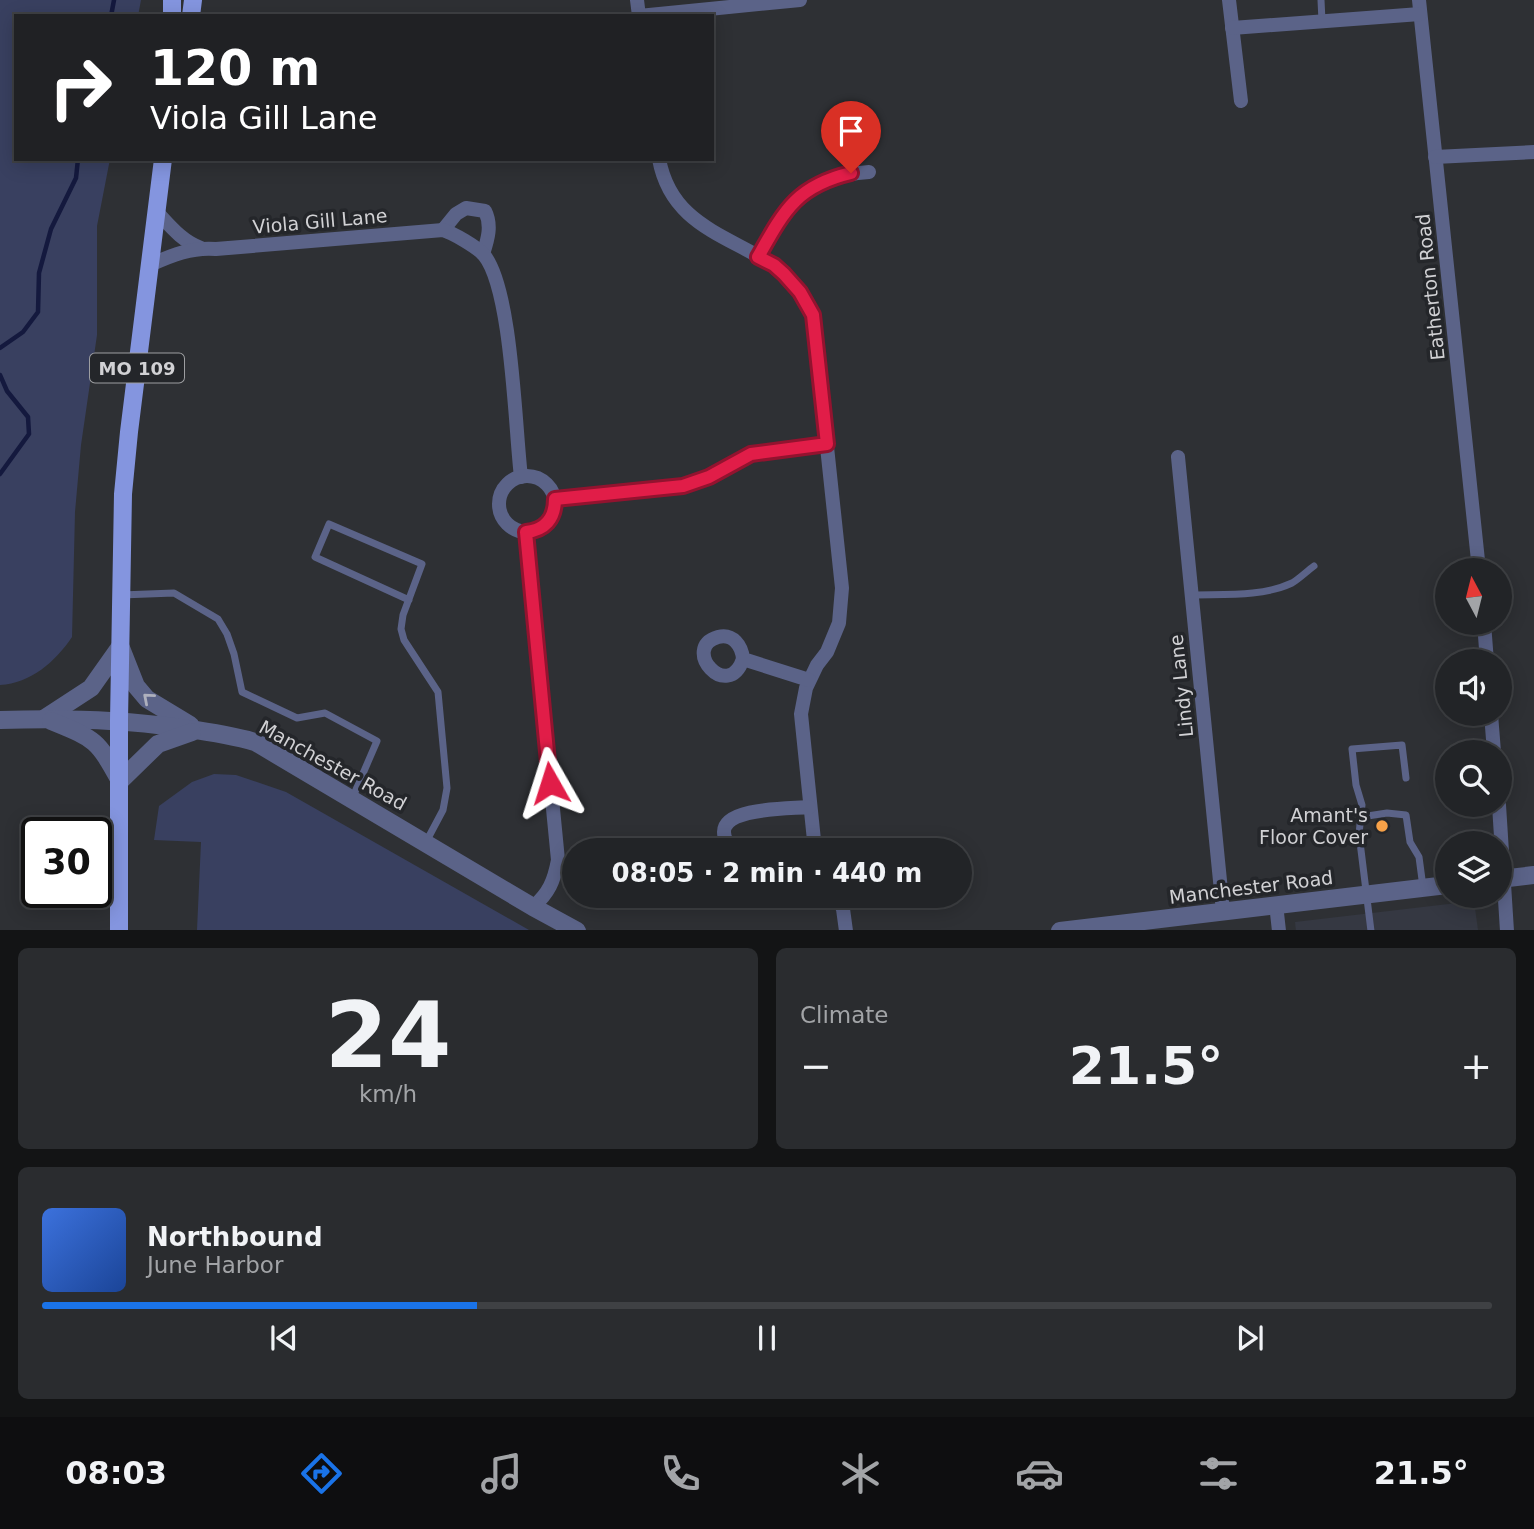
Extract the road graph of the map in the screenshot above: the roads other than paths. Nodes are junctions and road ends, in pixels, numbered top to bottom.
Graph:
1 (800, 0) edge
2 (1229, 0) edge
3 (1321, 0) edge
4 (1419, 7) edge
5 (659, 14) edge
6 (1322, 21) junction
7 (1232, 28) junction
8 (1241, 101) dead end
9 (1534, 152) edge
10 (1435, 157) junction
11 (163, 161) edge
12 (660, 161) edge
13 (869, 172) dead end
14 (157, 212) junction
15 (443, 230) junction
16 (201, 248) junction
17 (483, 254) junction
18 (758, 257) junction
19 (150, 265) junction
20 (827, 444) junction
21 (1178, 457) dead end
22 (521, 477) junction
23 (555, 499) junction
24 (526, 532) junction
25 (1478, 558) edge
26 (1314, 566) dead end
27 (120, 594) junction
28 (1192, 595) junction
29 (409, 600) junction
30 (120, 647) junction
31 (743, 659) dead end
32 (809, 680) junction
33 (45, 718) junction
34 (0, 720) edge
35 (118, 720) junction
36 (199, 730) junction
37 (1406, 778) dead end
38 (120, 781) junction
39 (352, 799) junction
40 (809, 807) junction
41 (1361, 817) junction
42 (725, 838) edge
43 (813, 838) edge
44 (426, 843) junction
45 (1534, 875) edge
46 (1512, 878) edge
47 (1435, 886) edge
48 (1423, 888) junction
49 (1367, 894) junction
50 (1276, 905) junction
51 (533, 907) junction
52 (843, 908) edge
53 (1505, 908) edge
54 (1223, 911) junction
55 (119, 930) edge
56 (577, 930) edge
57 (846, 930) edge
58 (1063, 930) edge
59 (1279, 930) edge
60 (1371, 930) edge
61 (1507, 930) edge

1 - 5 street
2 - 7 street
3 - 6 lane
4 - 6 street
4 - 10 street, Eatherton Road
6 - 7 street
7 - 8 street
9 - 10 street
10 - 25 street, Eatherton Road
11 - 14 main road, MO 109
12 - 18 street
13 - 18 street
14 - 16 street
14 - 19 main road, MO 109
15 - 16 street, Viola Gill Lane
15 - 17 street
15 - 17 street
16 - 19 street, Viola Gill Lane
17 - 22 street
18 - 20 street
19 - 27 main road, MO 109
20 - 23 street
20 - 32 street
21 - 28 street, Lindy Lane
22 - 23 street
22 - 24 street
23 - 24 street
24 - 51 street
26 - 28 lane
27 - 30 main road, MO 109
27 - 39 lane
28 - 54 street, Lindy Lane
29 - 29 lane
29 - 44 lane
30 - 33 street
30 - 35 main road, MO 109
36 -> 30 street
31 - 32 street
32 - 40 street
33 - 34 street, Manchester Road
33 - 35 street, Manchester Road
33 - 38 street
35 - 36 street, Manchester Road
35 - 38 main road, MO 109
36 - 38 street
36 - 39 street, Manchester Road
37 - 41 lane
38 - 55 main road, MO 109
39 - 44 street, Manchester Road
40 - 42 street
40 - 43 street
41 - 48 lane
41 - 49 lane
44 - 51 street, Manchester Road
45 - 46 street
47 - 48 street, Manchester Road
48 - 49 street, Manchester Road
49 - 50 street, Manchester Road
49 - 60 lane
50 - 54 street, Manchester Road
50 - 59 street
51 - 56 street, Manchester Road
52 - 57 street
53 - 61 street
54 - 58 street, Manchester Road

